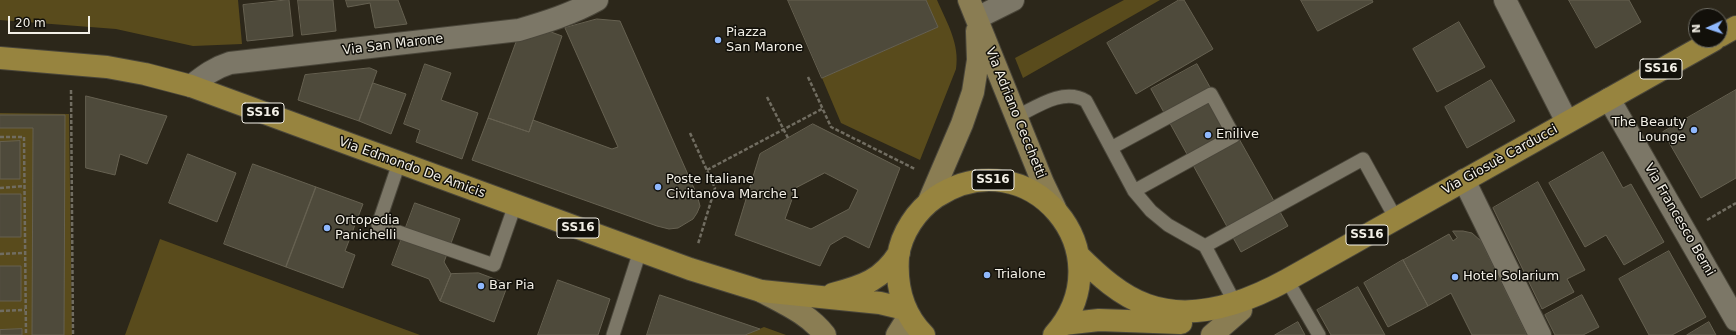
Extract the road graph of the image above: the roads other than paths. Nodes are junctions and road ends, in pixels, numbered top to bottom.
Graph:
1 (597, 0) edge
2 (1013, 0) edge
3 (1505, 0) edge
4 (973, 9) edge
5 (1700, 48) edge
6 (0, 58) edge
7 (191, 86) junction
8 (1609, 99) junction
9 (1016, 117) junction
10 (1567, 122) junction
11 (1111, 148) junction
12 (399, 163) junction
13 (1464, 180) junction
14 (1134, 191) junction
15 (930, 201) junction
16 (515, 205) junction
17 (1055, 208) junction
18 (1396, 219) junction
19 (1205, 246) junction
20 (640, 251) junction
21 (899, 253) junction
22 (1079, 256) junction
23 (1279, 285) junction
24 (761, 291) junction
25 (820, 298) junction
26 (1238, 307) junction
27 (907, 312) junction
28 (1736, 320) edge
29 (1059, 331) edge
30 (613, 335) edge
31 (825, 335) edge
32 (897, 335) edge
33 (924, 335) edge
34 (1212, 335) edge
35 (1319, 335) edge
36 (1540, 335) edge

1 - 7 street, Via San Marone
2 - 4 street
3 - 10 street
4 - 9 street, Via Adriano Cecchetti
4 - 15 street, Via Adriano Cecchetti
5 - 8 main road, Via Giosuè Carducci / SS16
6 - 7 main road, Via Edmondo De Amicis / SS16
7 - 12 main road, Via Edmondo De Amicis / SS16
8 - 10 main road, Via Giosuè Carducci / SS16
8 - 28 street, Via Francesco Berni
9 - 11 lane
9 - 17 street, Via Adriano Cecchetti
10 - 13 main road, Via Giosuè Carducci / SS16
11 - 14 lane
11 - 14 lane
12 - 16 main road, Via Edmondo De Amicis / SS16
12 - 16 lane
13 - 18 main road, Via Giosuè Carducci / SS16
13 - 36 street
14 - 19 lane
15 - 17 main road, SS16
15 - 21 main road, SS16
16 - 20 main road, Via Edmondo De Amicis / SS16
17 - 22 main road, SS16
18 - 19 lane
18 - 23 main road, Via Giosuè Carducci / SS16
19 - 26 lane
20 - 24 main road, Via Edmondo De Amicis / SS16
20 - 30 lane
21 - 25 main road, Via Edmondo De Amicis / SS16
21 - 27 main road, SS16
22 - 26 main road, Via Giosuè Carducci / SS16
22 - 29 main road, SS16
23 - 26 main road, Via Giosuè Carducci / SS16
23 - 35 lane
24 - 25 main road, Via Edmondo De Amicis / SS16
24 - 31 street
25 - 27 main road, Via Edmondo De Amicis / SS16
26 - 29 main road, Via Giosuè Carducci / SS16
26 - 34 street, Via Giosuè Carducci
27 - 32 street
27 - 33 main road, SS16

